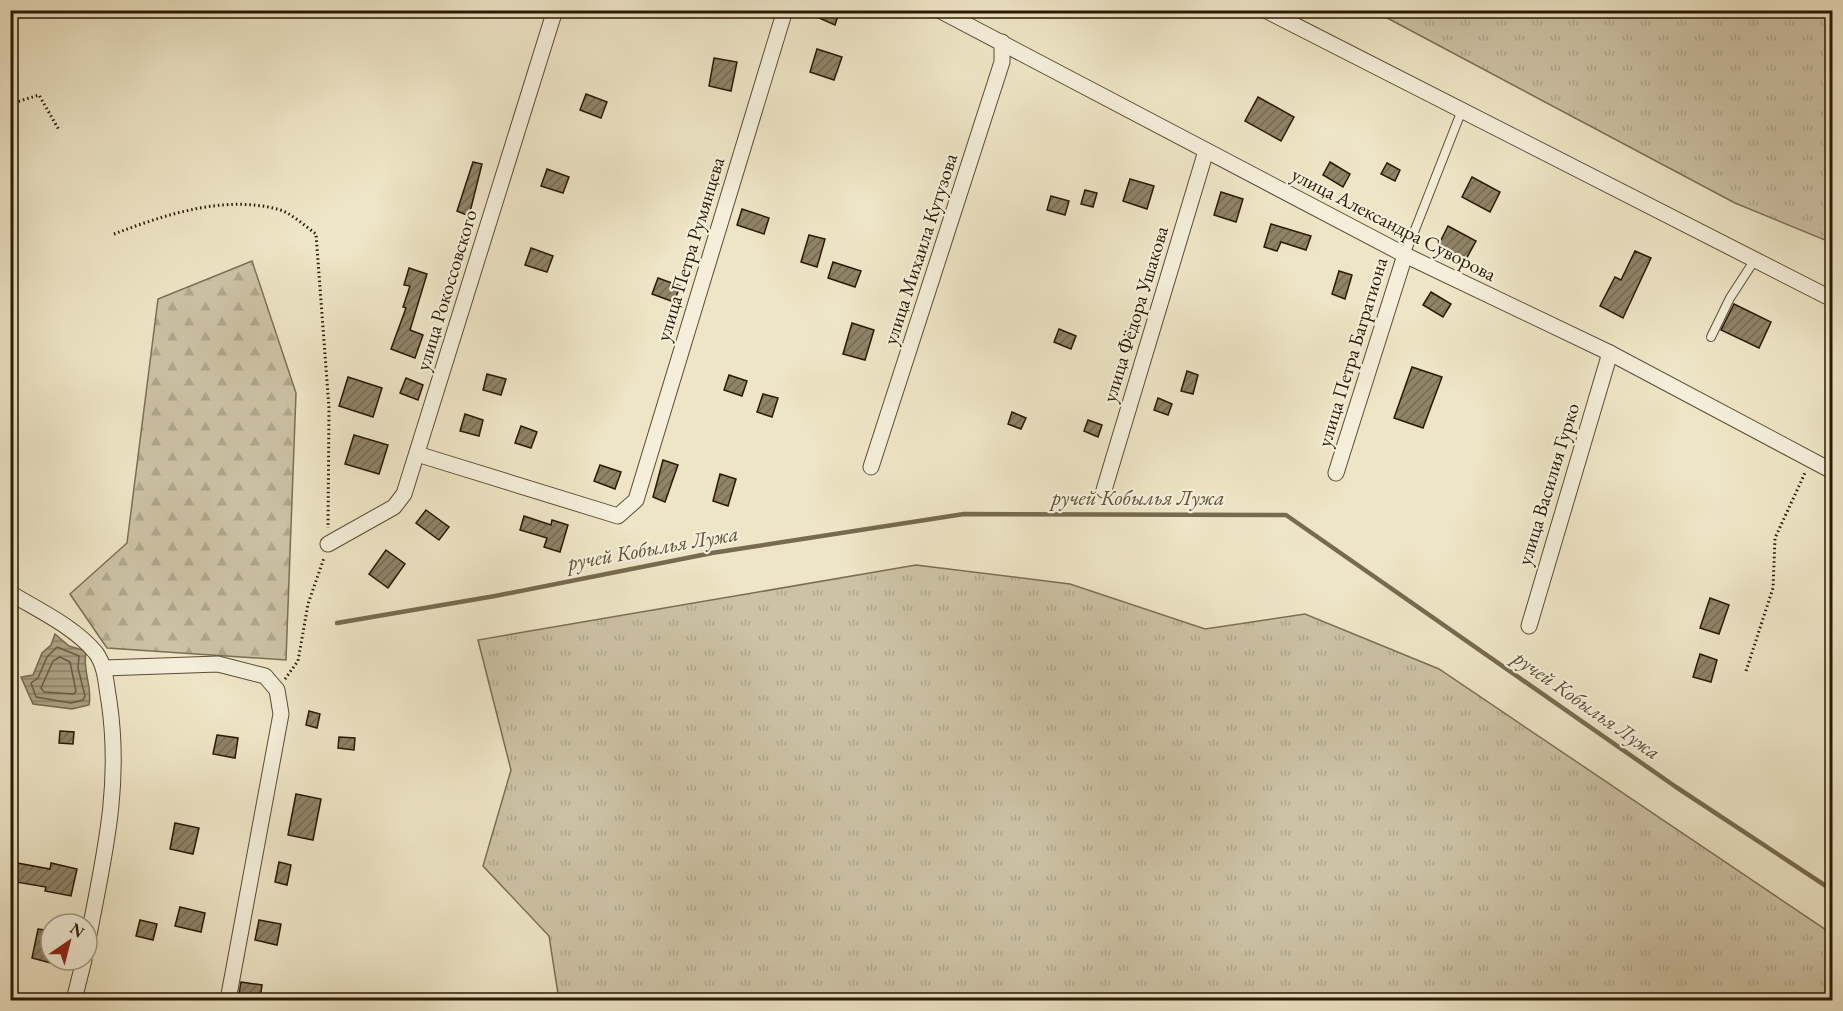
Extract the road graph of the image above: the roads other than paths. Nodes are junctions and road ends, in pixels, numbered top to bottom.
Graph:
1 (555, 10) edge
2 (785, 10) edge
3 (939, 10) edge
4 (1265, 10) edge
5 (1002, 42) junction
6 (1462, 110) junction
7 (1206, 151) junction
8 (1405, 255) junction
9 (1754, 261) junction
10 (1833, 299) edge
11 (1711, 337) dead end
12 (1610, 353) junction
13 (417, 454) junction
14 (871, 467) dead end
15 (1833, 471) edge
16 (1336, 473) dead end
17 (1104, 489) dead end
18 (328, 544) road end
19 (10, 592) edge
20 (1529, 626) dead end
21 (104, 668) junction
22 (93, 912) edge
23 (81, 972) edge
24 (74, 1000) edge
25 (228, 1000) edge

1 - 13 street, улица Рокоссовского
2 - 13 street, улица Петра Румянцева
3 - 5 street, улица Александра Суворова
4 - 6 street
5 - 7 street, улица Александра Суворова
5 - 14 street, улица Михаила Кутузова
6 - 8 lane, улица Петра Багратиона
6 - 9 street
7 - 8 street, улица Александра Суворова
7 - 17 street, улица Фёдора Ушакова
8 - 12 street, улица Александра Суворова
8 - 16 street, улица Петра Багратиона
9 - 10 street
9 - 11 lane
12 - 15 street, улица Александра Суворова
12 - 20 street, улица Василия Гурко
13 - 18 street, улица Рокоссовского
19 - 21 street
21 - 22 street
21 - 25 street
23 - 24 street

